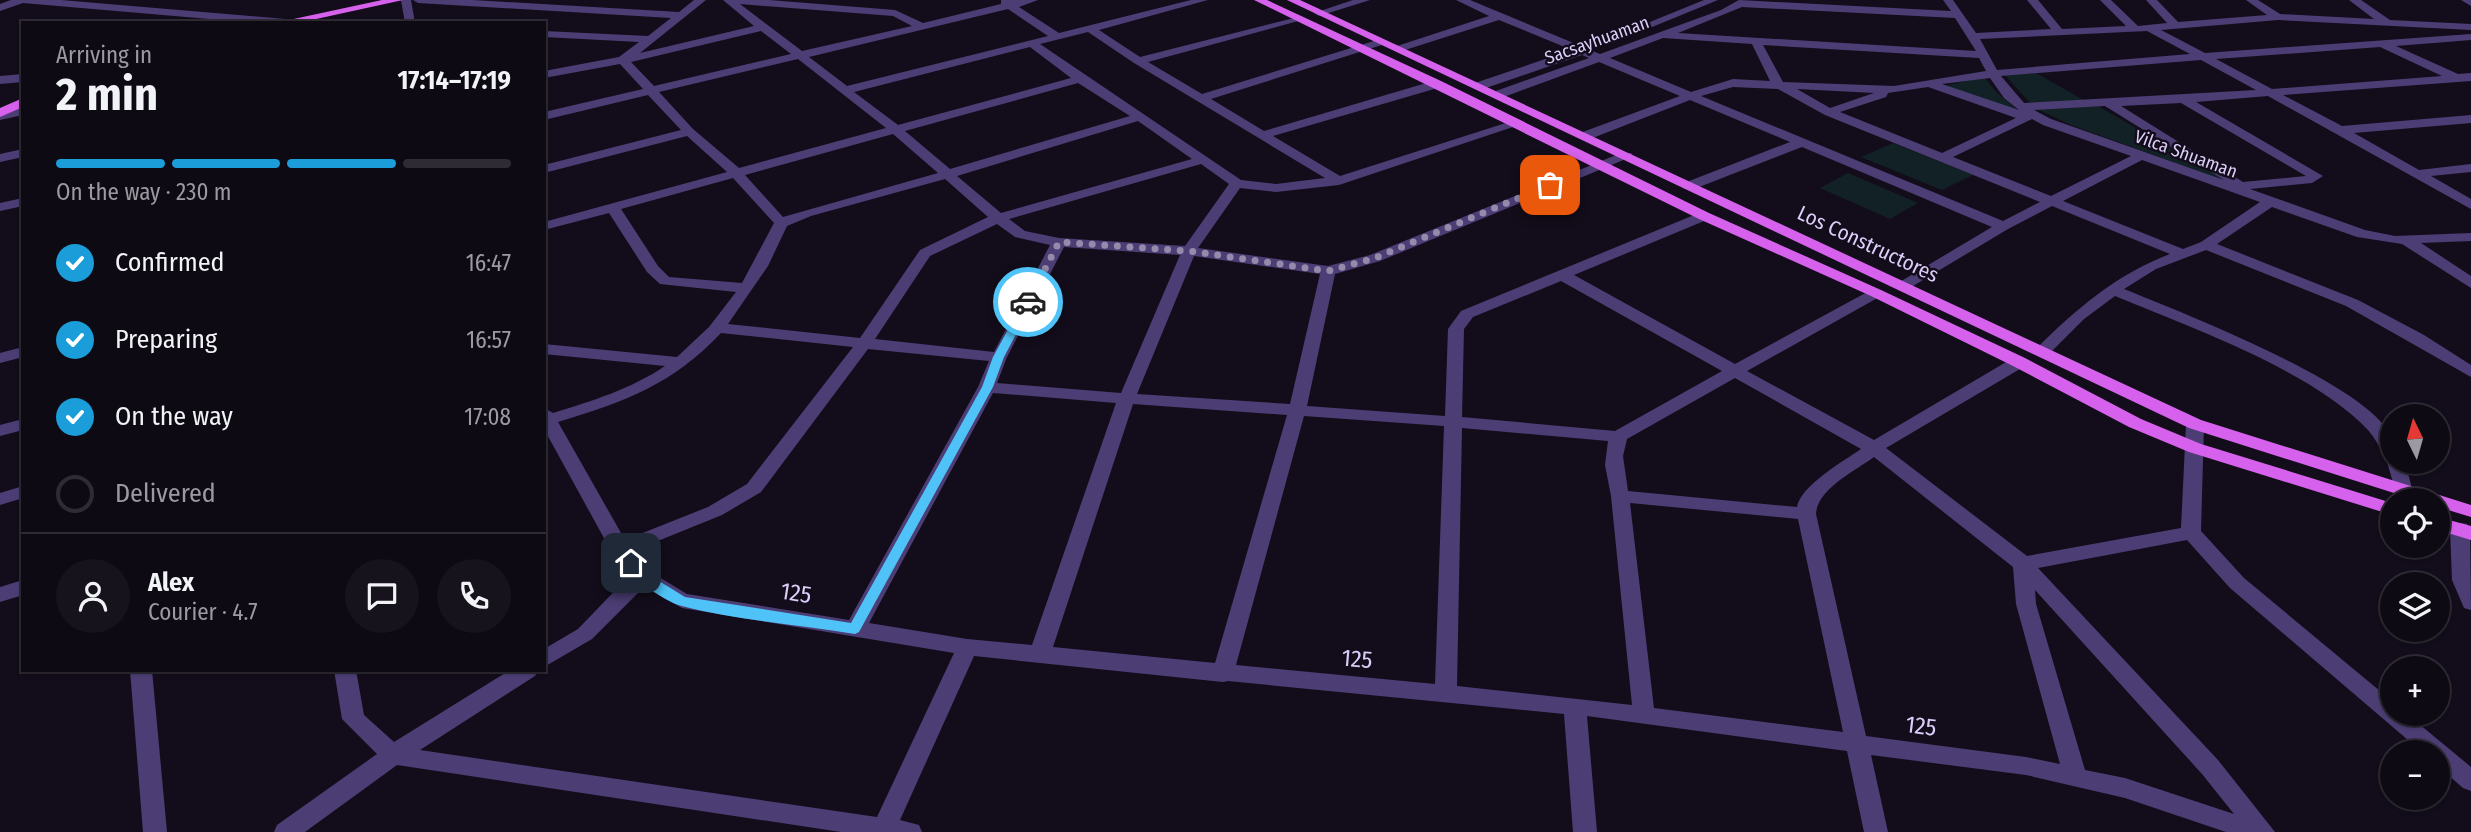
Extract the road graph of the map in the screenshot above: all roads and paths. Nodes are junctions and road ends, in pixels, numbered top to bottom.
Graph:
1 (23, 0) edge
2 (398, 0) edge
3 (406, 0) edge
4 (418, 0) edge
5 (701, 0) edge
6 (728, 0) edge
7 (1032, 0) edge
8 (1203, 0) edge
9 (1259, 0) edge
10 (1292, 0) edge
11 (1364, 0) edge
12 (1461, 0) edge
13 (1713, 0) edge
14 (1948, 0) edge
15 (2032, 0) edge
16 (2105, 0) edge
17 (2151, 0) edge
18 (2251, 0) edge
19 (2354, 0) edge
20 (2466, 0) edge
21 (1745, 2) edge
22 (1006, 3) edge
23 (2471, 3) edge
24 (0, 8) edge
25 (1320, 13) junction
26 (681, 15) junction
27 (1959, 15) junction
28 (1499, 16) junction
29 (2278, 17) junction
30 (1298, 18) junction
31 (2325, 18) junction
32 (271, 21) edge
33 (288, 21) edge
34 (410, 21) edge
35 (2386, 22) junction
36 (921, 26) junction
37 (2176, 26) junction
38 (762, 27) junction
39 (2471, 27) edge
40 (2149, 28) junction
41 (1091, 29) junction
42 (2135, 29) junction
43 (2060, 33) junction
44 (546, 34) edge
45 (1661, 35) junction
46 (1056, 36) junction
47 (1973, 36) junction
48 (2471, 37) edge
49 (648, 39) junction
50 (1756, 41) junction
51 (1381, 42) junction
52 (1031, 43) junction
53 (2379, 43) junction
54 (1361, 49) junction
55 (1398, 50) junction
56 (1583, 51) junction
57 (1982, 55) junction
58 (801, 57) junction
59 (1599, 58) junction
60 (2201, 58) junction
61 (623, 60) junction
62 (1138, 61) junction
63 (1990, 73) junction
64 (546, 75) edge
65 (2471, 77) edge
66 (21, 78) edge
67 (2456, 78) junction
68 (1080, 79) junction
69 (0, 80) edge
70 (1777, 83) junction
71 (1928, 83) junction
72 (1437, 84) junction
73 (2471, 85) edge
74 (1479, 86) junction
75 (1894, 90) junction
76 (843, 91) junction
77 (654, 92) junction
78 (2272, 93) junction
79 (1497, 95) junction
80 (1691, 96) junction
81 (1202, 98) junction
82 (2183, 99) junction
83 (21, 103) edge
84 (2108, 103) junction
85 (21, 111) edge
86 (1829, 111) junction
87 (2026, 113) junction
88 (0, 115) edge
89 (546, 116) edge
90 (1140, 117) junction
91 (2471, 119) edge
92 (1516, 124) junction
93 (895, 129) junction
94 (2340, 130) junction
95 (689, 132) junction
96 (1262, 135) junction
97 (1585, 136) junction
98 (1802, 142) junction
99 (21, 153) edge
100 (1626, 156) junction
101 (2141, 156) junction
102 (1942, 157) junction
103 (0, 158) edge
104 (1202, 160) junction
105 (1601, 164) junction
106 (546, 168) edge
107 (2471, 168) edge
108 (735, 172) junction
109 (2416, 174) junction
110 (946, 175) junction
111 (1339, 181) junction
112 (1237, 183) junction
113 (1689, 186) junction
114 (2243, 186) junction
115 (21, 202) edge
116 (2052, 202) junction
117 (2270, 202) junction
118 (2471, 205) edge
119 (0, 207) edge
120 (613, 208) junction
121 (1704, 216) junction
122 (998, 218) junction
123 (781, 223) junction
124 (546, 225) edge
125 (2003, 226) junction
126 (2471, 237) edge
127 (2406, 240) junction
128 (1059, 242) junction
129 (2206, 245) junction
130 (1189, 251) junction
131 (2183, 254) junction
132 (1328, 271) junction
133 (1564, 276) junction
134 (2471, 283) edge
135 (1903, 286) junction
136 (746, 288) junction
137 (2113, 290) junction
138 (1876, 293) junction
139 (716, 328) junction
140 (865, 342) junction
141 (546, 349) edge
142 (2042, 352) junction
143 (21, 353) edge
144 (999, 357) junction
145 (0, 358) edge
146 (679, 362) junction
147 (2019, 362) junction
148 (1733, 371) junction
149 (2471, 372) edge
150 (987, 387) junction
151 (1126, 400) junction
152 (1297, 410) junction
153 (546, 418) edge
154 (546, 420) edge
155 (1453, 420) junction
156 (2195, 424) junction
157 (21, 425) edge
158 (0, 431) edge
159 (1619, 437) junction
160 (2380, 437) edge
161 (2195, 448) junction
162 (1874, 449) junction
163 (2392, 488) edge
164 (21, 493) edge
165 (1620, 496) junction
166 (0, 499) edge
167 (2380, 505) edge
168 (2450, 505) edge
169 (2471, 511) edge
170 (1806, 514) junction
171 (2465, 531) edge
172 (2191, 533) junction
173 (620, 549) junction
174 (2023, 564) junction
175 (642, 576) junction
176 (21, 588) edge
177 (0, 595) edge
178 (2471, 603) edge
179 (855, 629) junction
180 (967, 647) junction
181 (1041, 654) junction
182 (546, 659) edge
183 (141, 672) edge
184 (345, 672) edge
185 (524, 672) edge
186 (1223, 674) junction
187 (1446, 692) junction
188 (1576, 706) junction
189 (1644, 716) junction
190 (2422, 740) edge
191 (1857, 745) junction
192 (393, 755) junction
193 (2450, 764) edge
194 (2075, 775) junction
195 (2471, 781) edge
196 (883, 830) edge
197 (155, 832) edge
198 (286, 832) edge
199 (910, 832) edge
200 (1585, 832) edge
201 (1876, 832) edge
202 (2256, 832) edge
203 (2263, 832) edge

1 - 24 street
1 - 32 street
2 - 33 main road
3 - 34 street
4 - 26 street
5 - 26 street
6 - 36 street
6 - 38 street
7 - 22 street
8 - 41 street
9 - 30 main road, Los Constructores
10 - 25 main road, Los Constructores
11 - 25 street
12 - 28 street
13 - 56 street
14 - 27 street, Vilca Shuaman
15 - 43 street
16 - 42 street
17 - 37 street
18 - 29 street
19 - 35 street
20 - 23 street
21 - 27 street
21 - 45 street, Sacsayhuaman
22 - 36 street
22 - 46 street
25 - 51 main road, Los Constructores
26 - 49 street
27 - 47 street, Vilca Shuaman
28 - 55 street
28 - 56 street
29 - 31 street
29 - 37 street
30 - 54 main road, Los Constructores
30 - 62 street
31 - 35 street
31 - 53 street
35 - 39 street
36 - 58 street
37 - 40 street
38 - 58 street
38 - 61 street
40 - 42 street
40 - 60 street
41 - 46 street
41 - 62 street
42 - 43 street
43 - 47 street
44 - 49 street
45 - 50 street
45 - 59 street, Sacsayhuaman
46 - 52 street
47 - 57 street, Vilca Shuaman
48 - 53 street
49 - 61 street
50 - 57 street
50 - 70 street
51 - 54 street
51 - 55 main road, Los Constructores
52 - 68 street
52 - 76 street
53 - 60 street
53 - 67 street
54 - 72 main road, Los Constructores
54 - 81 street
55 - 74 main road, Los Constructores
56 - 59 street
56 - 74 street
57 - 63 street, Vilca Shuaman
58 - 76 street
58 - 77 street
59 - 79 street, Sacsayhuaman
59 - 80 street
60 - 63 street
60 - 78 street
61 - 64 street
61 - 77 street
62 - 81 street
63 - 71 street
63 - 87 street, Vilca Shuaman
65 - 67 street
66 - 69 street
67 - 73 street
67 - 78 street
68 - 90 street
68 - 93 street
70 - 75 street
70 - 80 street
70 - 86 street
71 - 75 street
71 - 87 street
72 - 92 main road, Los Constructores
72 - 96 street
74 - 79 main road, Los Constructores
75 - 86 street
76 - 93 street
77 - 89 street
77 - 95 street
78 - 82 street
78 - 94 street
79 - 97 main road, Los Constructores
80 - 97 street
80 - 98 street
81 - 96 street
82 - 84 street
82 - 114 street
83 - 88 main road
84 - 87 street
84 - 114 street
85 - 88 street
86 - 102 street
87 - 101 street, Vilca Shuaman
87 - 102 street
90 - 104 street
90 - 110 street
91 - 94 street
92 - 105 main road, Los Constructores
92 - 111 street
93 - 108 street
93 - 110 street
94 - 109 street
95 - 106 street
95 - 108 street
96 - 111 street
97 - 100 main road, Los Constructores
98 - 113 street
98 - 125 street
99 - 103 street
100 - 105 street
100 - 113 main road, Los Constructores
101 - 116 street
101 - 117 street, Vilca Shuaman
102 - 116 street
104 - 112 street
104 - 122 street
105 - 121 main road, Los Constructores
105 - 132 street
107 - 109 street
108 - 120 street
108 - 123 street
109 - 118 street
110 - 122 street
110 - 123 street
111 - 112 street
112 - 130 street
113 - 135 main road, Los Constructores
114 - 117 street
115 - 119 street
116 - 125 street
116 - 131 street
117 - 127 street, Vilca Shuaman
117 - 129 street
120 - 124 street
120 - 136 street
121 - 133 street
121 - 138 main road, Los Constructores
122 - 128 street
122 - 140 street
123 - 136 street
125 - 135 street
126 - 127 street, Vilca Shuaman
127 - 134 street
128 - 130 street
128 - 144 street
129 - 131 street
129 - 149 street
130 - 132 street
130 - 151 street
131 - 137 street
132 - 152 street
133 - 148 street
133 - 155 street
135 - 142 main road, Los Constructores
136 - 139 street
137 - 142 street
137 - 160 street
138 - 147 main road, Los Constructores
138 - 148 street
139 - 140 street
139 - 146 street
140 - 144 street
140 - 173 street
141 - 146 street
142 - 156 main road, Los Constructores
143 - 145 street
144 - 150 street
146 - 153 street
147 - 161 main road, Los Constructores
147 - 162 street
148 - 159 street
148 - 162 street
150 - 151 street
150 - 179 street
151 - 152 street
151 - 181 street
152 - 155 street
152 - 186 street
154 - 173 street, 125
155 - 159 street
155 - 187 street
156 - 161 street
156 - 163 main road, Los Constructores
157 - 158 street
159 - 165 street
161 - 167 main road, Los Constructores
161 - 172 street
162 - 170 street
162 - 174 street
164 - 166 street
165 - 170 street
165 - 189 street
168 - 169 main road, Los Constructores
170 - 191 street
171 - 178 street
172 - 174 street
172 - 190 street
173 - 175 street, 125
174 - 194 street
174 - 203 street
175 - 179 street, 125
175 - 182 street
176 - 177 street
179 - 180 street, 125
180 - 181 street, 125
180 - 196 street
181 - 186 street, 125
183 - 197 street
184 - 192 street
185 - 192 street
186 - 187 street, 125
187 - 188 street, 125
188 - 189 street, 125
188 - 200 street
189 - 191 street, 125
191 - 194 street, 125
191 - 201 street
192 - 196 street
192 - 198 street
193 - 195 street
194 - 202 street, 125
196 - 199 street

